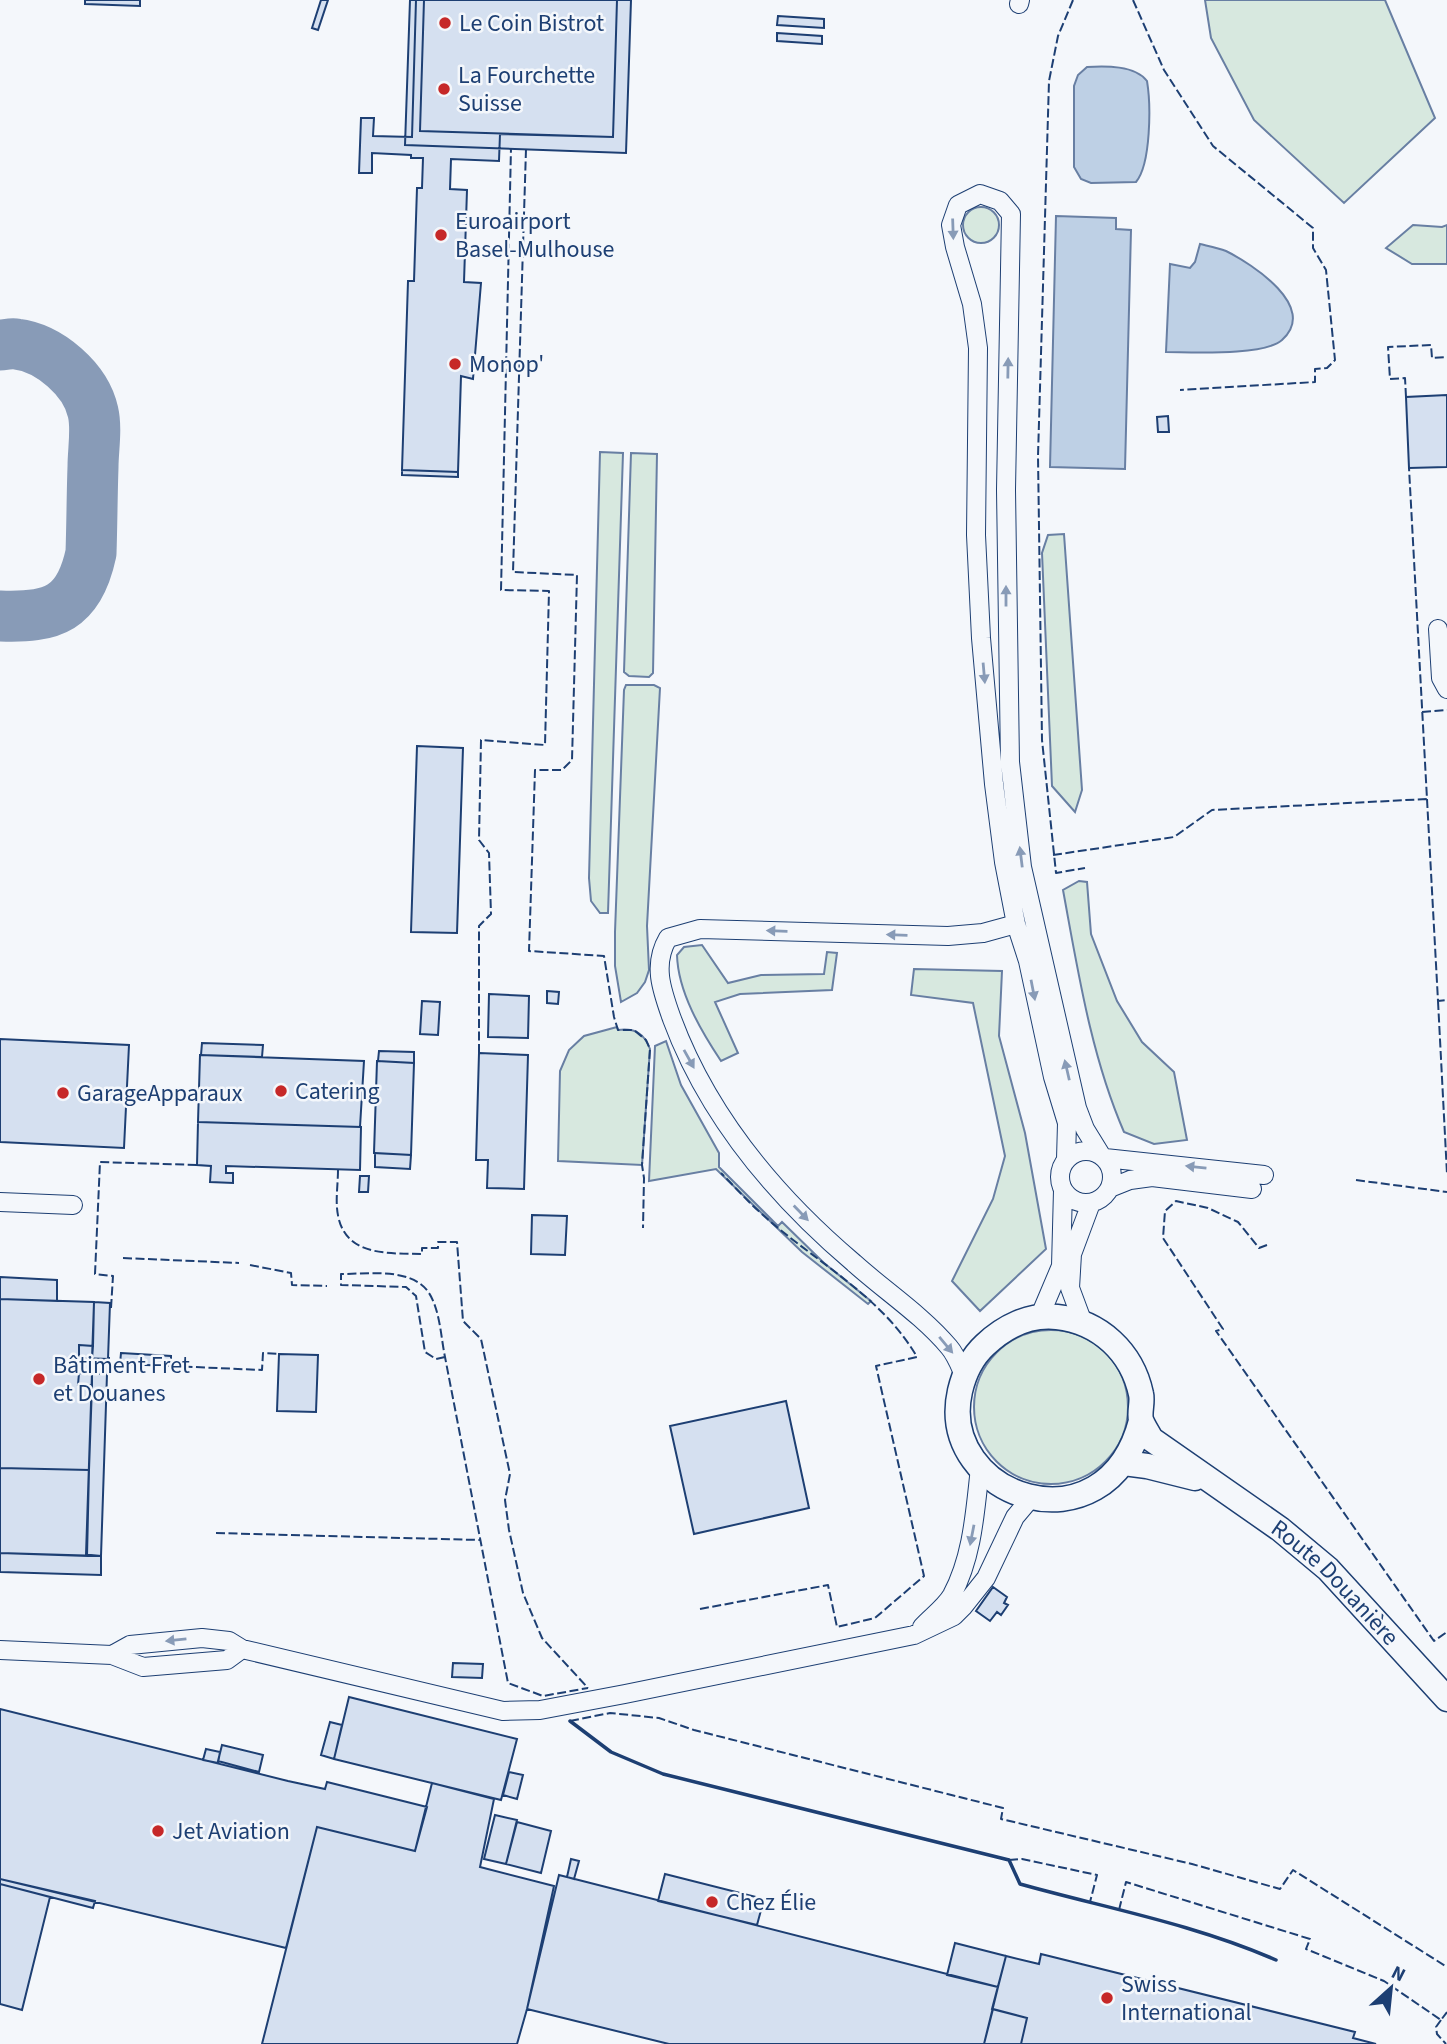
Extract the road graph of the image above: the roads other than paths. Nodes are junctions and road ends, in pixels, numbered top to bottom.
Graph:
1 (1438, 629) dead end
2 (1447, 689) edge
3 (1016, 924) junction
4 (1103, 1157) junction
5 (1066, 1159) junction
6 (1264, 1175) dead end
7 (1110, 1188) junction
8 (1252, 1189) dead end
9 (1063, 1190) junction
10 (0, 1202) edge
11 (1091, 1203) junction
12 (73, 1205) dead end
13 (1038, 1318) junction
14 (1083, 1322) junction
15 (964, 1375) junction
16 (1141, 1421) junction
17 (1124, 1463) junction
18 (980, 1468) junction
19 (1211, 1482) junction
20 (1031, 1498) junction
21 (914, 1635) junction
22 (0, 1650) edge
23 (1447, 1699) edge

1 - 2 street
4 -> 3 street
3 -> 5 street
3 -> 15 street
4 - 5 street
6 -> 4 street
4 - 7 street
5 - 9 street
7 - 8 street
7 - 11 street
9 - 11 street
9 - 13 street
10 - 12 street
11 - 14 street
13 - 14 main road
13 - 15 main road
14 - 16 main road
15 - 18 main road
16 - 17 main road
16 - 19 main road, Route Douanière
17 - 19 main road, Route Douanière
17 - 20 main road
18 - 20 main road
18 -> 21 street
19 - 23 main road, Route Douanière
20 - 21 street
21 - 22 street

